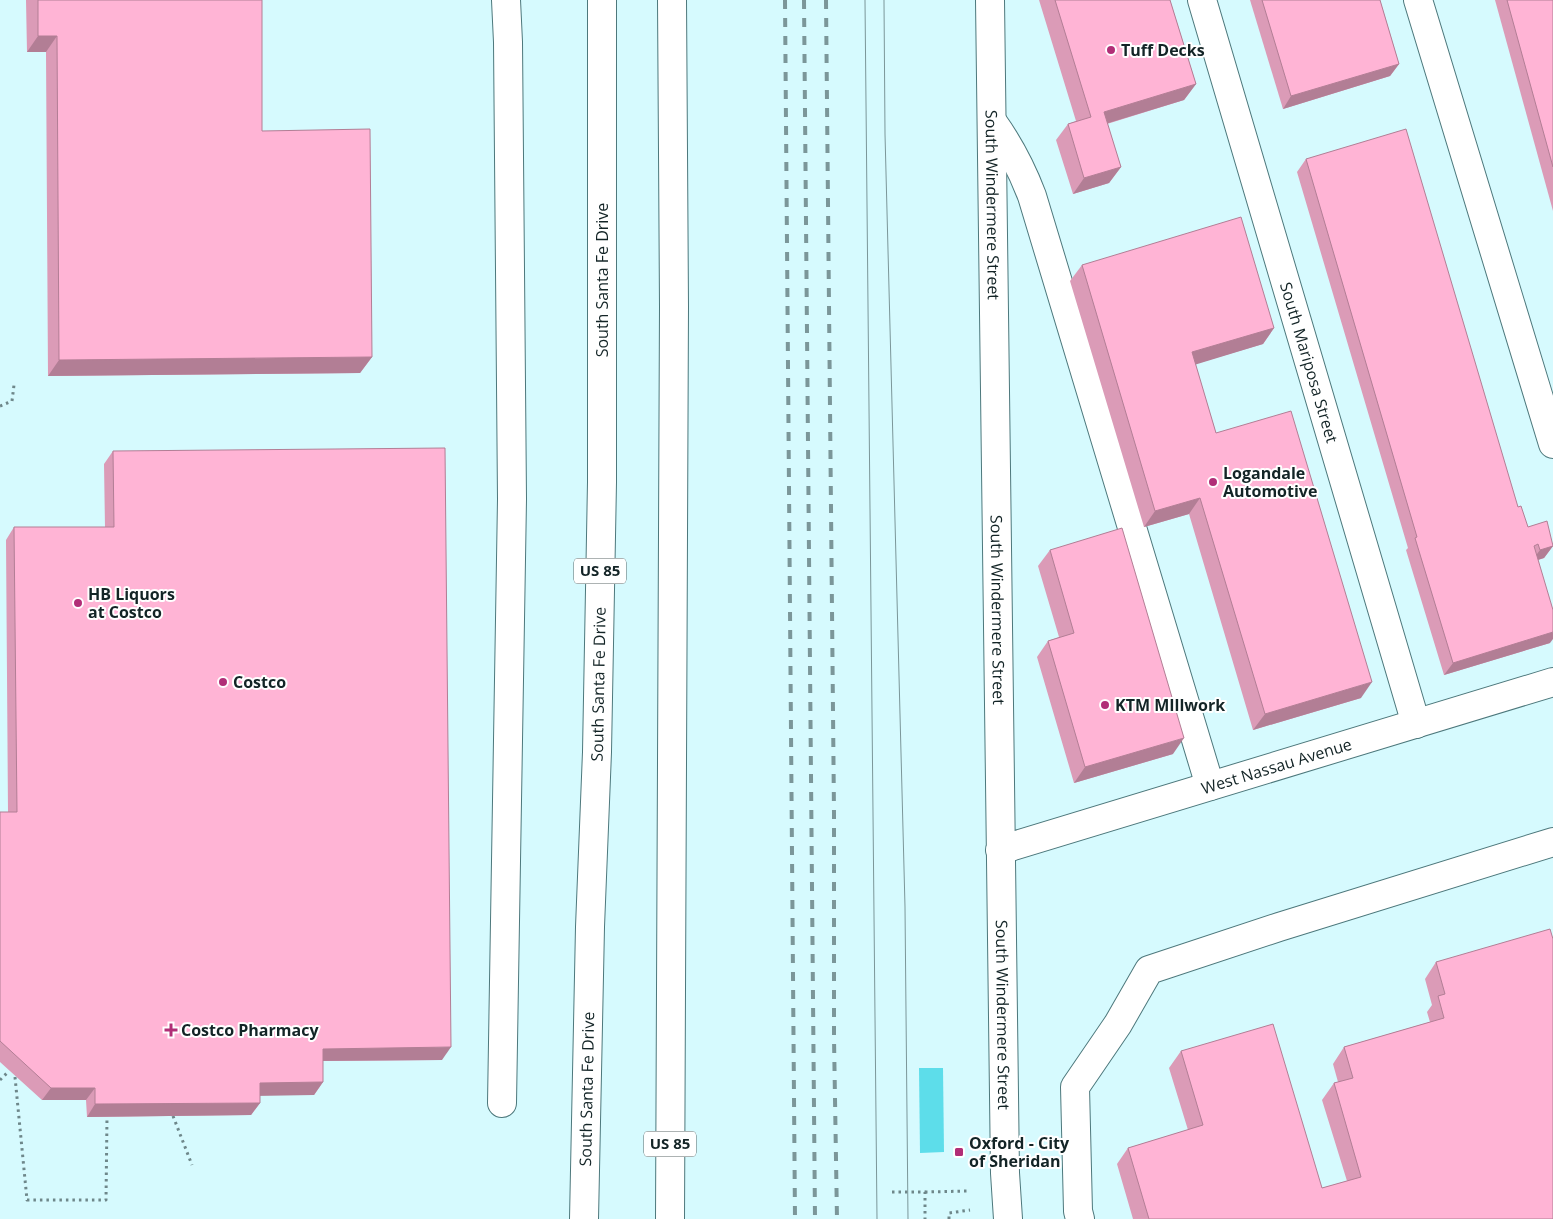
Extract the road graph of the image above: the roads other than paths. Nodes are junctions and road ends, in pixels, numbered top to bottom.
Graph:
1 (506, 0) edge
2 (602, 0) edge
3 (672, 0) edge
4 (990, 0) edge
5 (1202, 0) edge
6 (1418, 0) edge
7 (992, 121) junction
8 (1553, 444) edge
9 (1553, 682) edge
10 (1416, 724) junction
11 (1210, 786) junction
12 (1553, 842) edge
13 (1000, 850) junction
14 (670, 1069) junction
15 (502, 1103) dead end
16 (584, 1219) edge
17 (670, 1219) edge
18 (680, 1219) edge
19 (1008, 1219) edge
20 (1080, 1219) edge

1 - 15 main road
2 - 16 main road, South Santa Fe Drive / US 85
3 - 14 main road, US 85
4 - 7 main road, South Windermere Street
5 - 10 main road, South Mariposa Street
6 - 8 main road
7 - 11 main road
7 - 13 main road, South Windermere Street
9 - 10 main road, West Nassau Avenue
10 - 11 main road, West Nassau Avenue
11 - 13 main road, West Nassau Avenue
12 - 20 main road
13 - 19 main road, South Windermere Street
14 - 17 main road, US 85
14 - 18 main road

